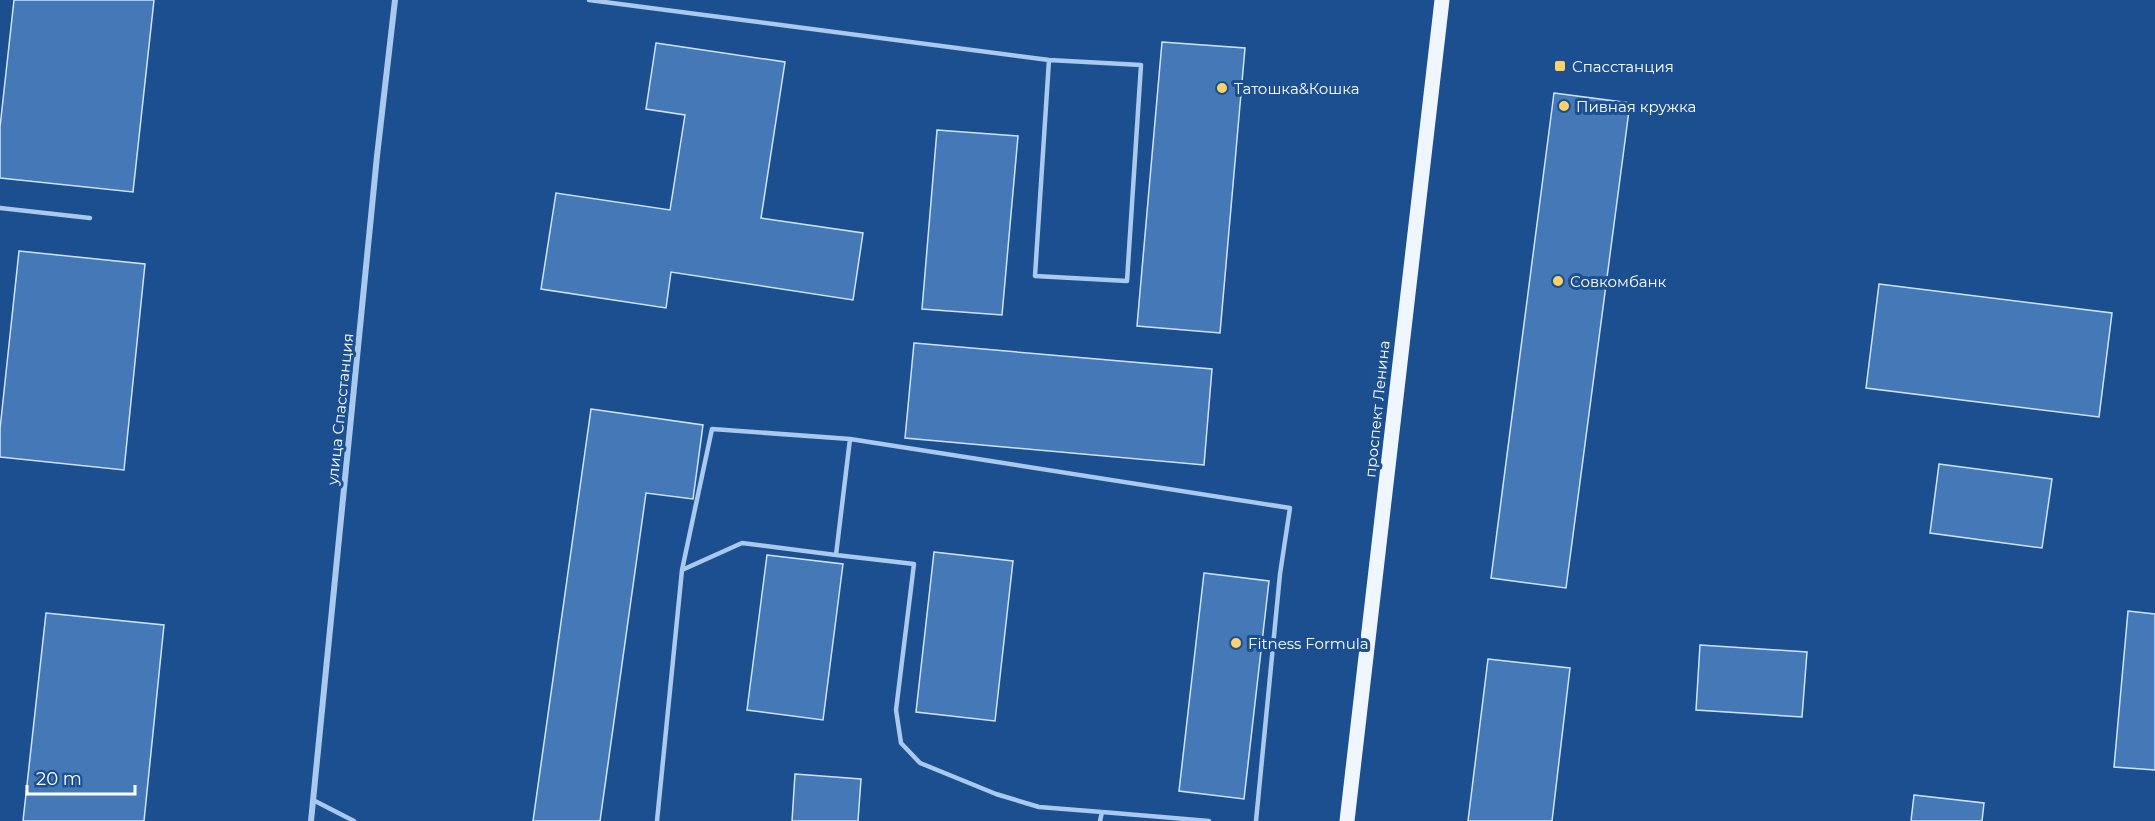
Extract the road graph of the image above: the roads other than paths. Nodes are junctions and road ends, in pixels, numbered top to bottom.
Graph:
1 (395, 0) edge
2 (589, 0) edge
3 (1442, 0) edge
4 (1049, 60) junction
5 (0, 208) edge
6 (90, 218) dead end
7 (850, 439) junction
8 (836, 555) junction
9 (682, 570) junction
10 (313, 800) junction
11 (1102, 812) junction
12 (311, 821) edge
13 (354, 821) edge
14 (657, 821) edge
15 (1101, 821) edge
16 (1209, 821) edge
17 (1256, 821) edge
18 (1347, 821) edge

1 - 10 street, улица Спасстанция
2 - 4 lane
3 - 18 main road, проспект Ленина
4 - 4 lane
5 - 6 lane
7 - 8 lane
7 - 9 lane
7 - 17 lane
8 - 9 lane
8 - 11 lane
9 - 14 lane
10 - 12 street, улица Спасстанция
10 - 13 lane
11 - 15 lane
11 - 16 lane

